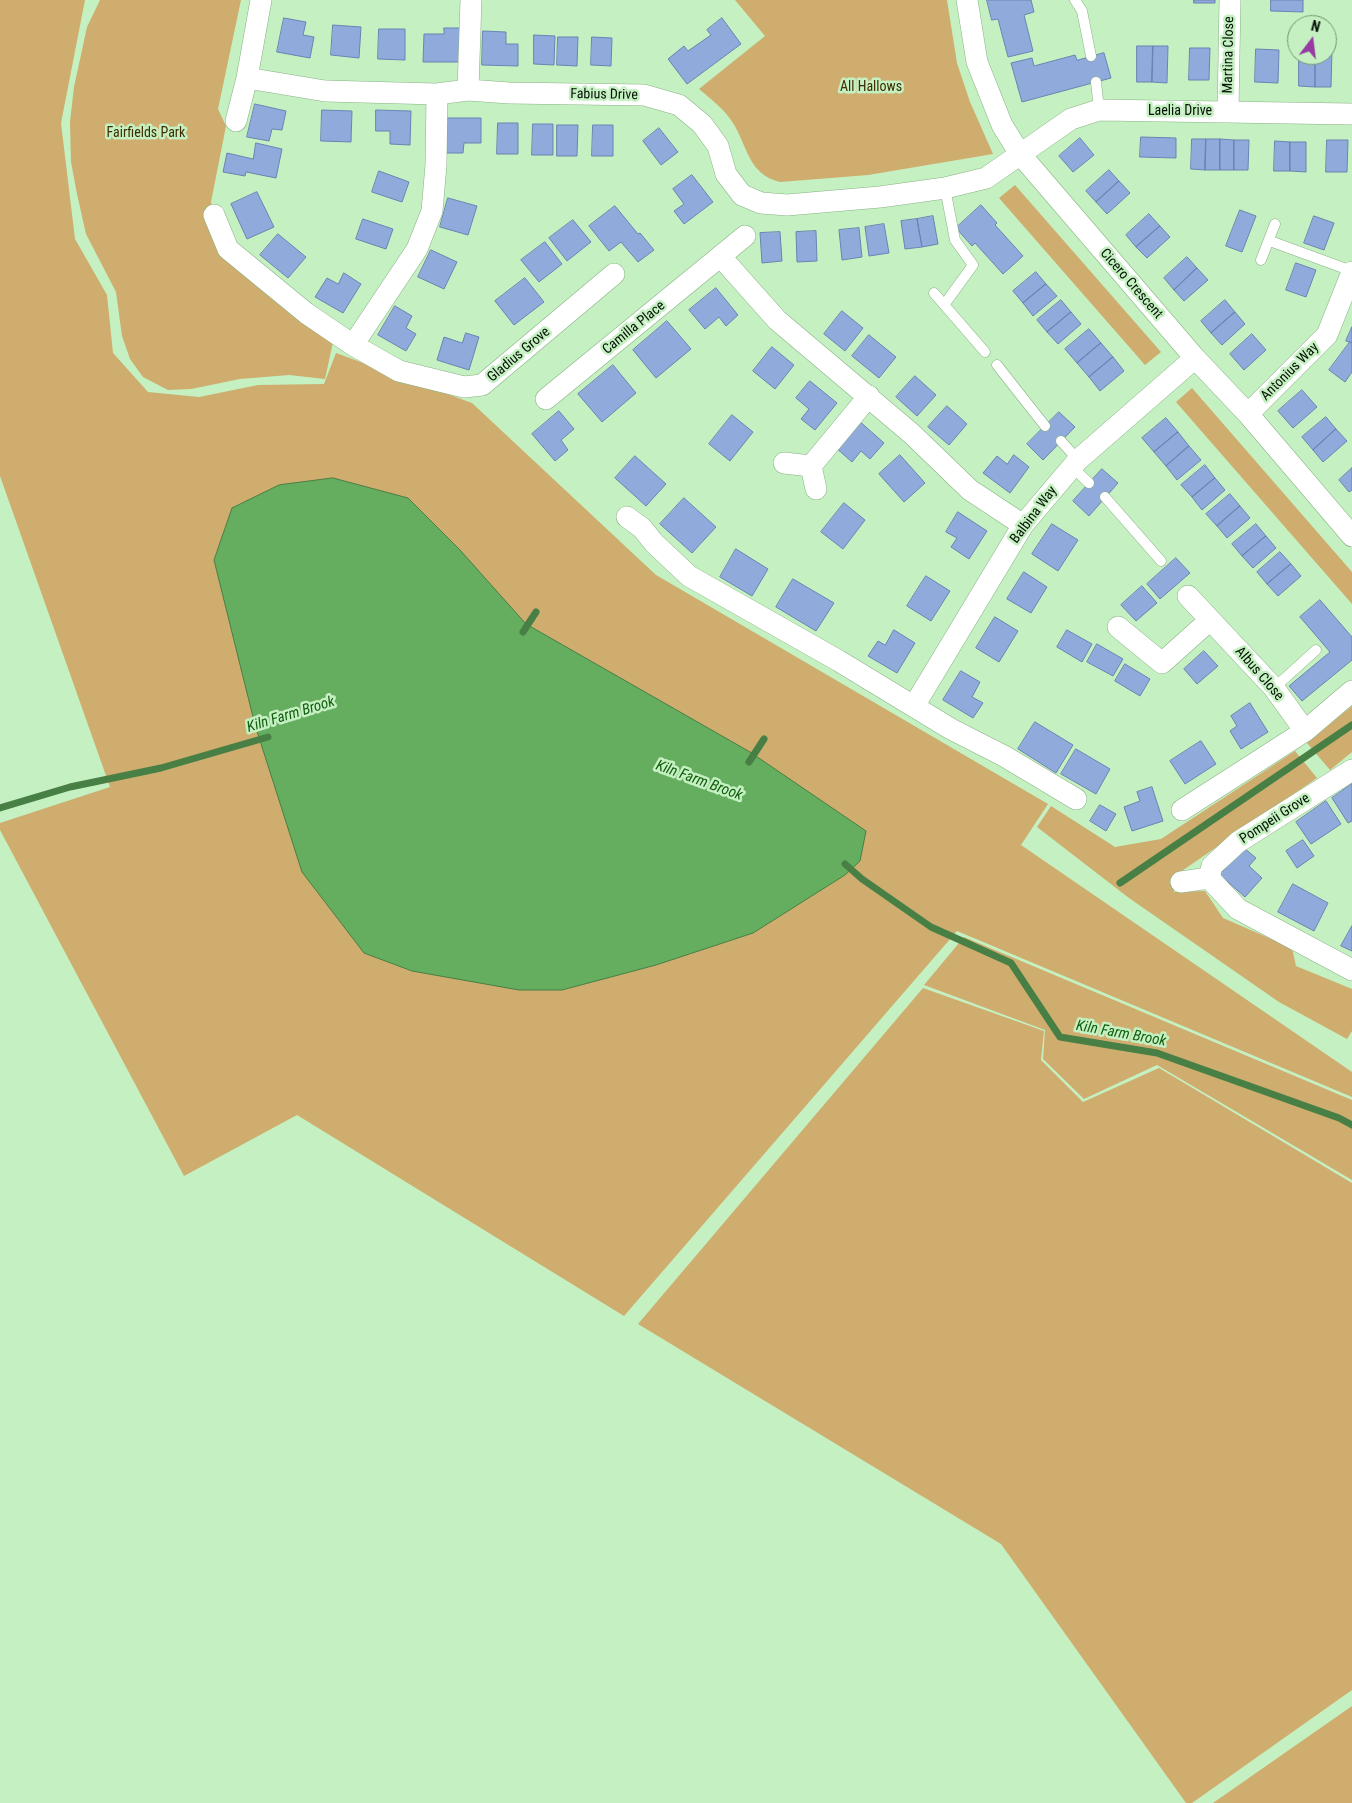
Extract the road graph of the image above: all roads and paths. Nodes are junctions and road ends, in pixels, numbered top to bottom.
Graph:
1 (261, 0) edge
2 (471, 0) edge
3 (967, 0) edge
4 (1076, 0) edge
5 (1230, 0) edge
6 (1091, 56) dead end
7 (246, 78) junction
8 (1096, 82) dead end
9 (468, 90) junction
10 (437, 94) junction
11 (1099, 110) junction
12 (1228, 111) junction
13 (1352, 114) edge
14 (236, 121) dead end
15 (1020, 154) junction
16 (945, 188) junction
17 (214, 215) dead end
18 (1275, 224) dead end
19 (745, 236) dead end
20 (1270, 241) junction
21 (721, 257) junction
22 (1261, 260) dead end
23 (614, 274) dead end
24 (1352, 275) edge
25 (934, 293) dead end
26 (944, 305) junction
27 (353, 346) junction
28 (986, 352) dead end
29 (1195, 358) junction
30 (997, 365) dead end
31 (869, 396) junction
32 (546, 399) dead end
33 (1248, 414) junction
34 (1046, 426) dead end
35 (1061, 441) dead end
36 (784, 463) dead end
37 (1075, 464) junction
38 (810, 466) junction
39 (1089, 483) dead end
40 (816, 489) dead end
41 (1106, 497) dead end
42 (626, 517) dead end
43 (1024, 525) junction
44 (1352, 536) edge
45 (1161, 561) dead end
46 (1188, 596) dead end
47 (1210, 620) junction
48 (1118, 627) dead end
49 (1316, 650) dead end
50 (1274, 688) junction
51 (1352, 691) edge
52 (914, 706) junction
53 (1305, 731) junction
54 (1352, 770) edge
55 (1076, 799) dead end
56 (1182, 810) dead end
57 (1209, 878) junction
58 (1181, 882) dead end
59 (1352, 970) edge

1 - 7 street
2 - 9 street
3 - 15 street, Cicero Crescent
4 - 6 lane
5 - 12 street, Martina Close
7 - 10 street, Fabius Drive
7 - 14 street
8 - 11 lane
9 - 10 street, Fabius Drive
9 - 16 street, Fabius Drive
10 - 27 street
11 - 12 street, Laelia Drive
11 - 15 street, Laelia Drive
12 - 13 street, Laelia Drive
15 - 16 street, Fabius Drive
15 - 29 street, Cicero Crescent
16 - 26 lane
17 - 27 street, Gladius Grove
18 - 20 lane
19 - 21 street, Camilla Place
20 - 22 lane
20 - 24 lane
21 - 31 street
21 - 32 street, Camilla Place
23 - 27 street, Gladius Grove
24 - 33 street, Antonius Way
25 - 26 lane
26 - 28 lane
29 - 33 street, Cicero Crescent
29 - 37 street, Balbina Way
30 - 34 lane
31 - 38 street
31 - 43 street
33 - 44 street, Cicero Crescent
35 - 37 lane
36 - 38 street
37 - 39 lane
37 - 43 street, Balbina Way
38 - 40 street
41 - 45 lane
42 - 52 street
43 - 52 street, Balbina Way
46 - 47 street, Albus Close
47 - 48 street
47 - 50 street, Albus Close
49 - 50 lane
50 - 53 street, Albus Close
51 - 53 street
52 - 55 street
53 - 56 street
54 - 57 street, Pompeii Grove
57 - 58 street
57 - 59 street

